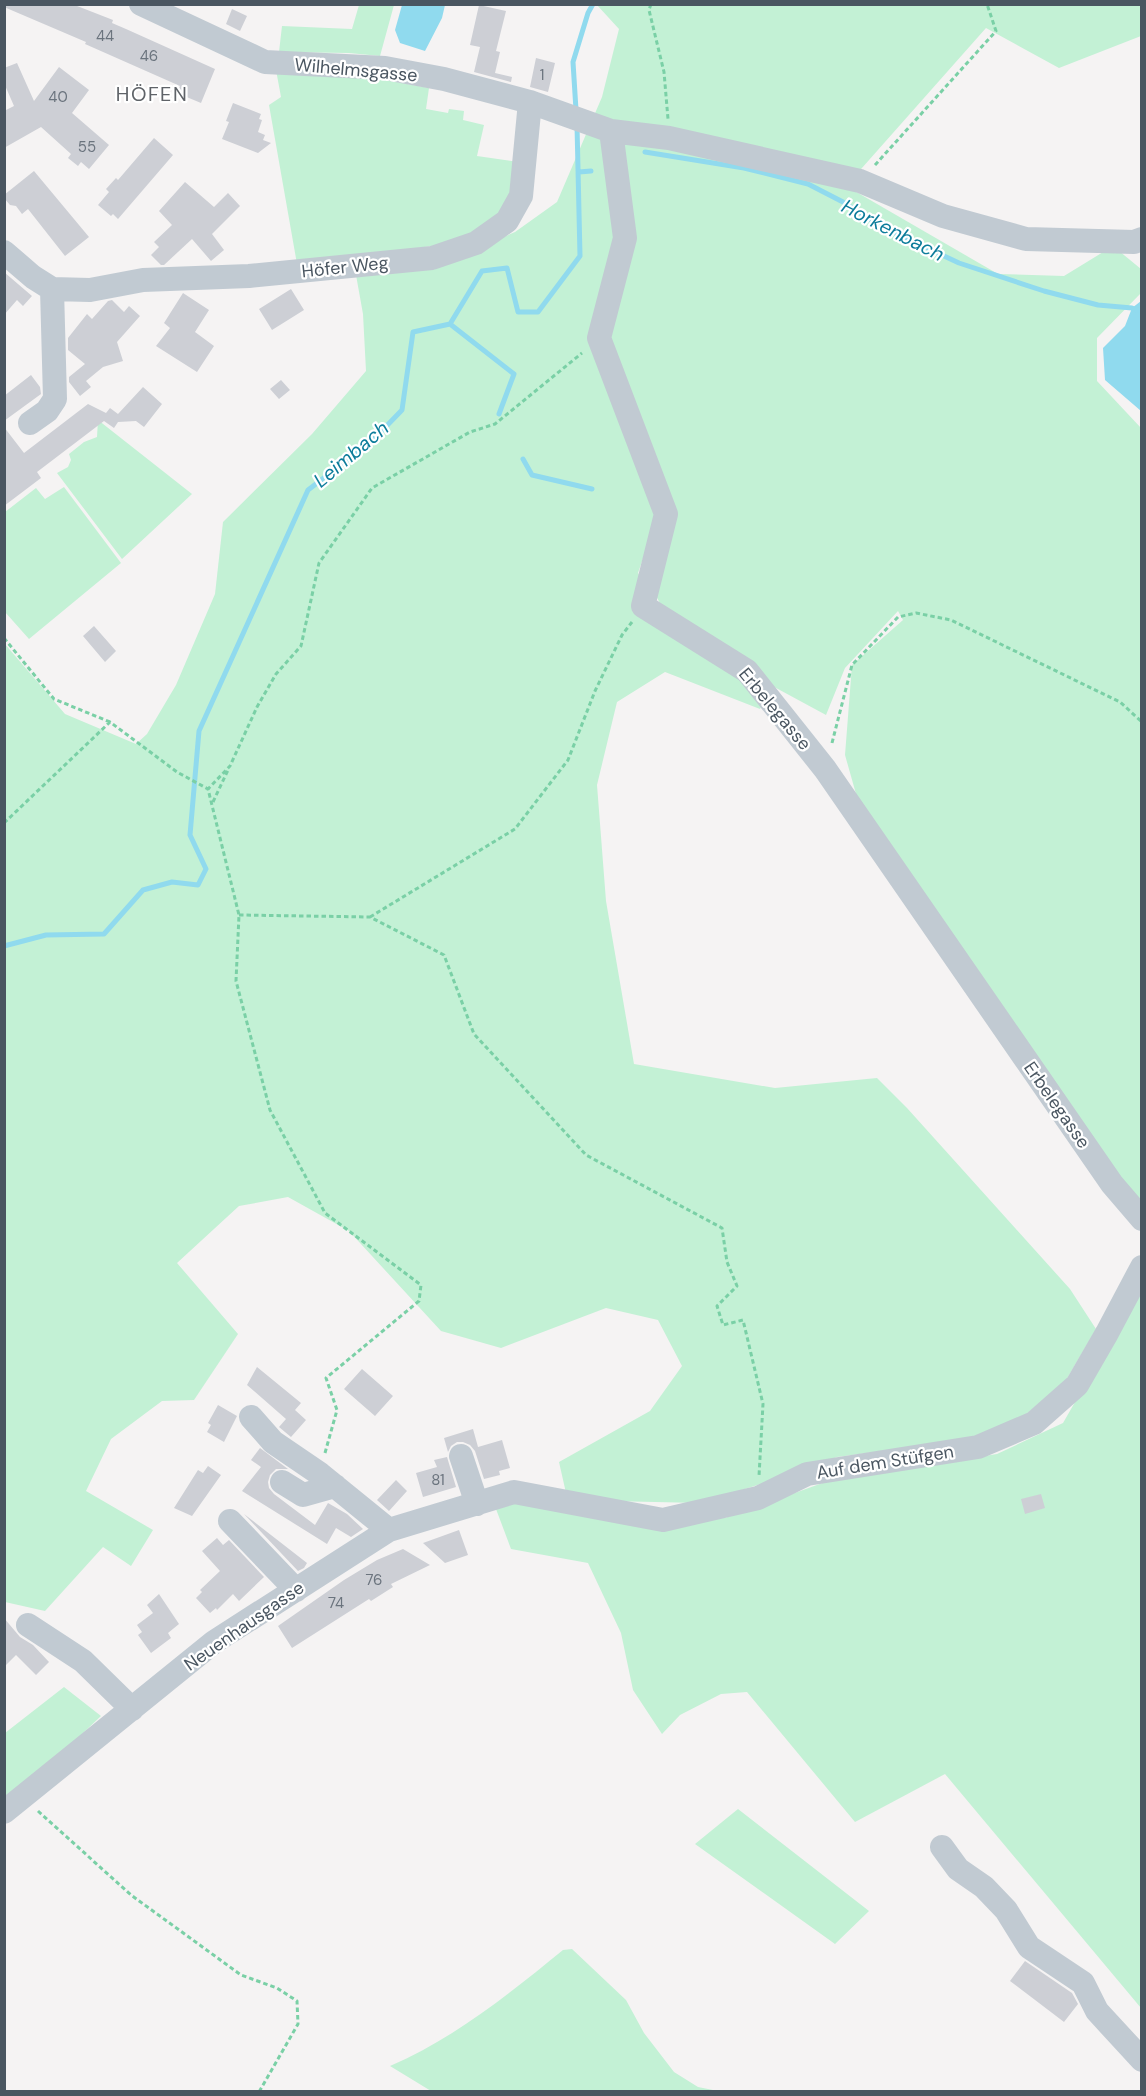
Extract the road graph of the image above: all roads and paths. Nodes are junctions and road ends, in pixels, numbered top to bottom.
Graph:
1 (141, 4) edge
2 (651, 4) edge
3 (987, 4) edge
4 (530, 102) junction
5 (611, 131) junction
6 (669, 138) junction
7 (860, 181) junction
8 (1142, 239) edge
9 (4, 252) edge
10 (51, 289) junction
11 (599, 338) junction
12 (30, 423) dead end
13 (643, 606) junction
14 (4, 638) edge
15 (110, 722) junction
16 (1142, 722) edge
17 (230, 766) junction
18 (825, 769) junction
19 (208, 789) junction
20 (212, 804) junction
21 (4, 824) edge
22 (239, 915) junction
23 (370, 917) junction
24 (1142, 1219) edge
25 (1142, 1267) edge
26 (251, 1417) dead end
27 (461, 1456) dead end
28 (328, 1480) junction
29 (282, 1482) dead end
30 (514, 1492) joint
31 (758, 1498) junction
32 (477, 1504) junction
33 (230, 1521) dead end
34 (389, 1530) junction
35 (296, 1590) junction
36 (28, 1624) dead end
37 (132, 1709) junction
38 (14, 1805) edge
39 (942, 1847) dead end
40 (1142, 2060) edge
41 (258, 2091) edge

1 - 4 street, Wilhelmsgasse
2 - 6 path
3 - 7 path
4 - 5 street, Wilhelmsgasse
4 - 10 street, Höfer Weg
5 - 6 street
5 - 11 street
6 - 7 street
7 - 8 street
9 - 10 street
10 - 12 street
11 - 13 street
11 - 17 path
13 - 18 street, Erbelegasse
13 - 23 path
14 - 15 path
15 - 19 path
15 - 21 path
16 - 18 path
17 - 19 path
17 - 20 path
18 - 24 street, Erbelegasse
19 - 20 path
20 - 22 path
22 - 23 path
22 - 28 path
23 - 31 path
25 - 31 street, Auf dem Stüfgen
26 - 28 street
27 - 32 street
28 - 29 street
28 - 34 street
30 - 31 street, Auf dem Stüfgen
30 - 32 street, Neuenhausgasse
32 - 34 street, Neuenhausgasse
33 - 35 street
34 - 35 street, Neuenhausgasse
35 - 37 street, Neuenhausgasse
36 - 37 street
37 - 38 street, Neuenhausgasse
38 - 41 path
39 - 40 street

